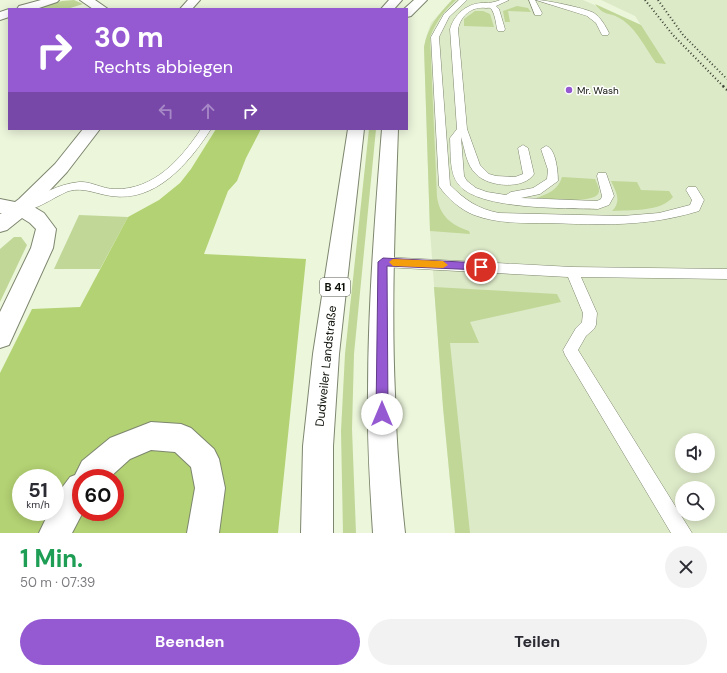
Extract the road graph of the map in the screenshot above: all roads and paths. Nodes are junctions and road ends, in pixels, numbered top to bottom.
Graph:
1 (52, 0) edge
2 (86, 0) edge
3 (194, 0) edge
4 (396, 0) edge
5 (421, 0) edge
6 (464, 0) edge
7 (506, 0) edge
8 (532, 0) edge
9 (539, 0) edge
10 (490, 6) junction
11 (26, 8) edge
12 (100, 8) edge
13 (187, 8) edge
14 (388, 8) edge
15 (408, 12) edge
16 (538, 13) dead end
17 (501, 29) dead end
18 (605, 33) dead end
19 (462, 128) junction
20 (91, 130) edge
21 (205, 130) edge
22 (356, 130) edge
23 (390, 130) edge
24 (524, 148) dead end
25 (546, 149) dead end
26 (602, 176) dead end
27 (692, 190) dead end
28 (499, 198) junction
29 (10, 208) edge
30 (0, 225) edge
31 (383, 262) junction
32 (572, 272) junction
33 (727, 274) edge
34 (0, 337) edge
35 (98, 469) edge
36 (72, 500) edge
37 (55, 533) edge
38 (203, 533) edge
39 (317, 533) edge
40 (389, 533) edge
41 (682, 533) edge

1 - 11 main road
2 - 12 main road
3 - 13 main road
4 - 14 main road
5 - 15 main road
6 - 27 lane
7 - 10 lane
8 - 16 lane
9 - 18 lane
10 - 17 lane
10 - 19 lane
19 - 24 lane
19 - 28 lane
20 - 29 main road
21 - 29 lane
22 - 39 main road, Dudweiler Landstraße / B 41
23 - 31 main road
25 - 28 lane
26 - 28 lane
29 - 30 main road
29 - 34 main road
31 - 32 lane
31 - 40 main road
32 - 33 lane
32 - 41 lane
35 - 38 main road
36 - 37 main road

